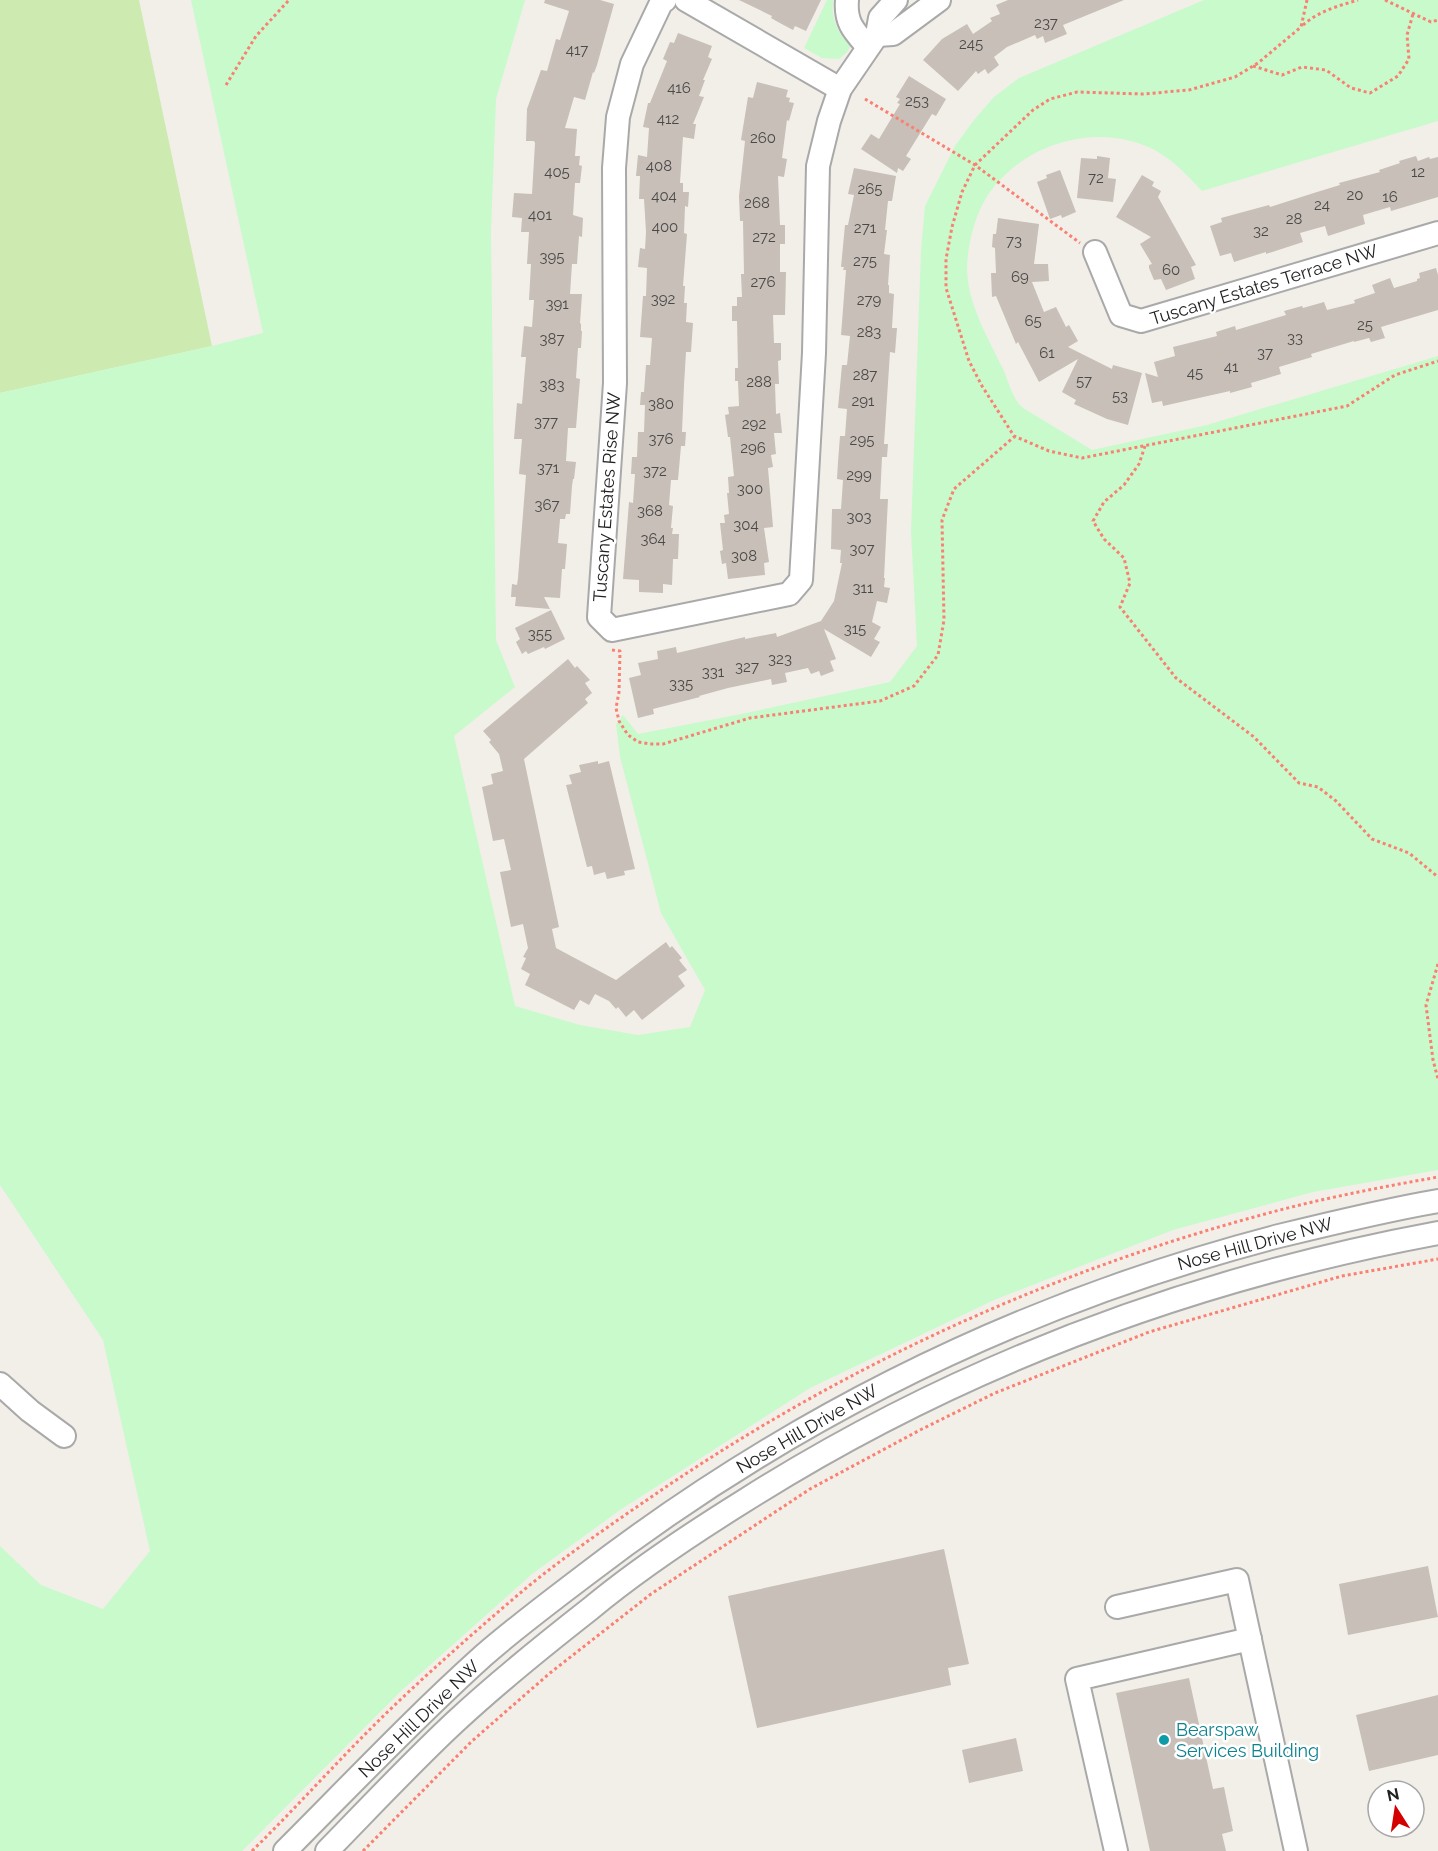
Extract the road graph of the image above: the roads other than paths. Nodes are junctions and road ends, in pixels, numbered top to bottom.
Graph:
1 (665, 0) edge
2 (686, 0) edge
3 (847, 0) edge
4 (896, 0) edge
5 (939, 0) edge
6 (873, 41) junction
7 (840, 89) junction
8 (1438, 233) edge
9 (1095, 252) road end
10 (1438, 1201) edge
11 (1438, 1233) edge
12 (0, 1384) edge
13 (64, 1436) dead end
14 (1118, 1607) dead end
15 (1250, 1639) junction
16 (285, 1851) edge
17 (327, 1851) edge
18 (1116, 1851) edge
19 (1296, 1851) edge

1 - 7 street, Tuscany Estates Rise NW
2 - 7 street
3 - 6 street
4 - 6 street, Tuscany Estates Rise NW
5 - 6 street
6 - 7 street, Tuscany Estates Rise NW
8 - 9 street, Tuscany Estates Terrace NW
10 - 16 street, Nose Hill Drive NW
11 - 17 street, Nose Hill Drive NW
12 - 13 street
14 - 15 street
15 - 18 street
15 - 19 street

